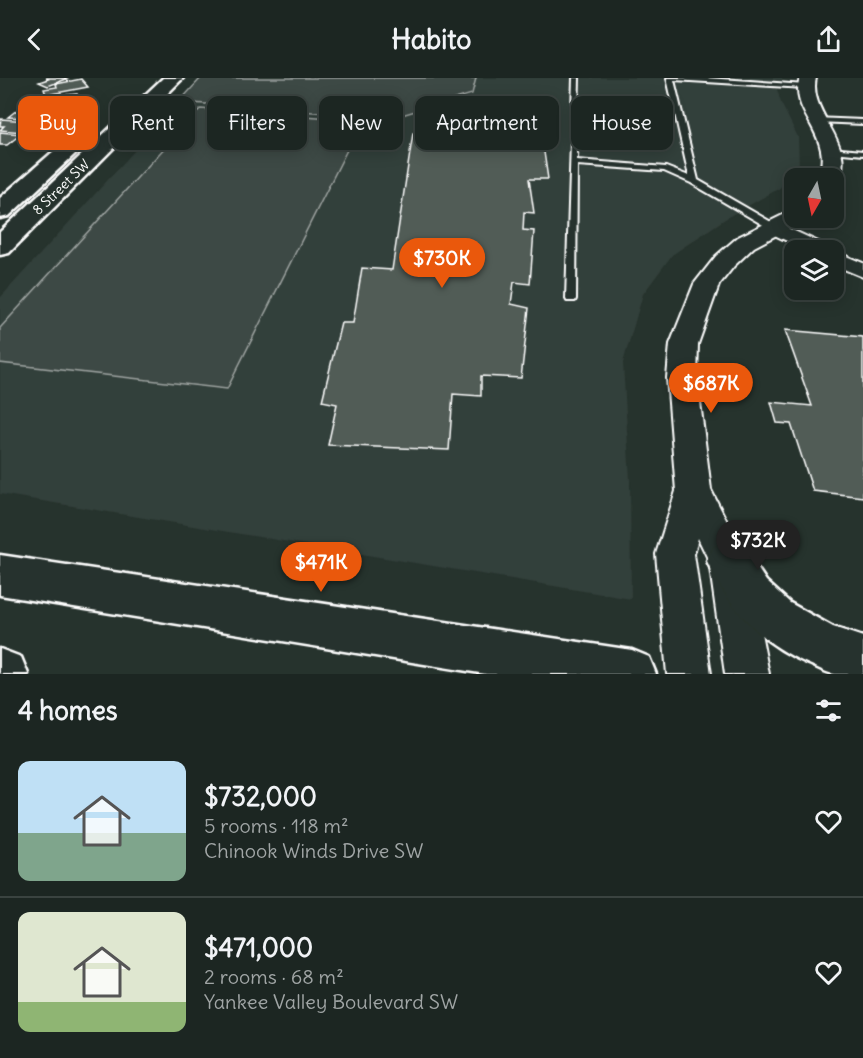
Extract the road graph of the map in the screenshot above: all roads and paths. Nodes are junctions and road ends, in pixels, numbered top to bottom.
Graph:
1 (147, 78) edge
2 (174, 78) edge
3 (576, 78) edge
4 (670, 78) edge
5 (675, 78) edge
6 (806, 82) edge
7 (817, 120) junction
8 (863, 122) edge
9 (833, 150) junction
10 (863, 153) edge
11 (573, 162) junction
12 (833, 168) edge
13 (694, 181) junction
14 (0, 211) edge
15 (784, 222) edge
16 (784, 223) edge
17 (792, 228) edge
18 (808, 240) edge
19 (0, 247) edge
20 (844, 262) edge
21 (863, 271) edge
22 (571, 299) dead end
23 (694, 491) junction
24 (728, 561) junction
25 (0, 574) edge
26 (863, 661) edge
27 (632, 674) edge
28 (689, 674) edge
29 (747, 674) edge

1 - 14 main road, 8 Street SW
2 - 19 main road, 8 Street SW
3 - 11 lane
4 - 13 lane
5 - 6 lane
6 - 7 street
7 - 8 lane
7 - 9 street
9 - 10 lane
9 - 12 street
11 - 13 lane
11 - 22 lane
13 - 15 lane
16 - 23 street
17 - 18 street
20 - 21 street
23 - 24 street
23 - 28 street
24 - 26 main road
24 - 29 street
25 - 27 main road

